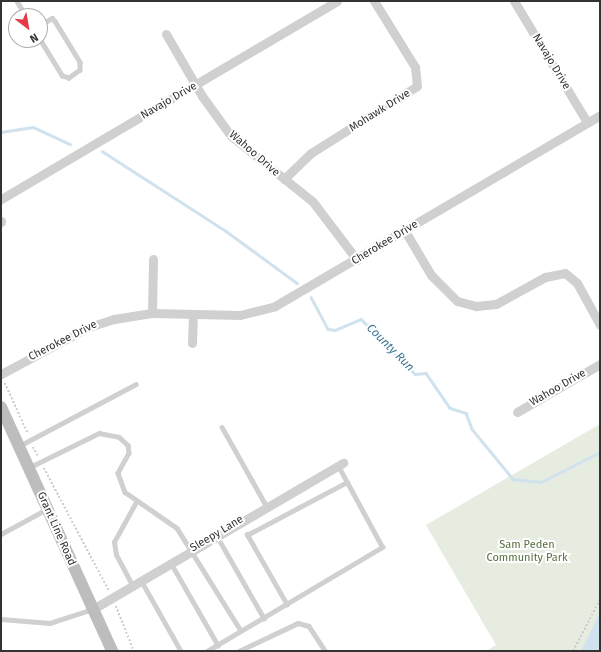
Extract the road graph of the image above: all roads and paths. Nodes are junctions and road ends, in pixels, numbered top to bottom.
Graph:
1 (336, 1) edge
2 (374, 1) edge
3 (514, 1) edge
4 (48, 20) edge
5 (166, 34) dead end
6 (45, 48) edge
7 (196, 85) junction
8 (600, 115) edge
9 (587, 122) junction
10 (284, 179) junction
11 (1, 199) edge
12 (405, 231) junction
13 (153, 259) dead end
14 (357, 260) junction
15 (152, 313) junction
16 (193, 314) junction
17 (600, 325) edge
18 (192, 343) dead end
19 (600, 364) edge
20 (3, 378) edge
21 (136, 384) dead end
22 (517, 412) dead end
23 (3, 415) edge
24 (222, 427) dead end
25 (30, 440) junction
26 (19, 446) junction
27 (41, 462) junction
28 (341, 464) joint
29 (29, 468) junction
30 (347, 482) junction
31 (136, 502) junction
32 (266, 505) junction
33 (47, 509) junction
34 (1, 534) edge
35 (216, 535) junction
36 (192, 549) junction
37 (170, 562) junction
38 (141, 580) junction
39 (132, 585) junction
40 (112, 597) junction
41 (600, 599) edge
42 (287, 605) junction
43 (92, 609) junction
44 (264, 618) junction
45 (1, 619) edge
46 (241, 631) junction
47 (218, 645) junction
48 (112, 651) edge
49 (134, 651) edge
50 (181, 651) edge
51 (207, 651) edge
52 (239, 651) edge
53 (324, 651) edge
54 (573, 651) edge

1 - 7 street, Navajo Drive
2 - 10 street, Mohawk Drive
3 - 9 street, Navajo Drive
4 - 6 lane
5 - 7 street, Wahoo Drive
7 - 10 street, Wahoo Drive
7 - 11 street, Navajo Drive
8 - 9 street, Cherokee Drive
9 - 12 street, Cherokee Drive
10 - 14 street, Wahoo Drive
12 - 14 street, Cherokee Drive
12 - 17 street
13 - 15 street
14 - 16 street, Cherokee Drive
15 - 16 street, Cherokee Drive
15 - 20 street, Cherokee Drive
16 - 18 street
19 - 22 street, Wahoo Drive
20 - 25 path
21 - 25 lane
23 - 26 main road, Grant Line Road
24 - 32 lane
25 - 26 lane
25 - 27 path
26 - 29 main road, Grant Line Road
27 - 29 lane
27 - 31 lane
27 - 40 path
28 - 30 lane
28 - 32 street, Sleepy Lane
29 - 33 main road, Grant Line Road
30 - 42 lane
30 - 42 lane
31 - 36 lane
31 - 39 lane
32 - 35 street, Sleepy Lane
33 - 34 lane
33 - 43 main road, Grant Line Road
35 - 36 street, Sleepy Lane
35 - 44 lane
36 - 37 street, Sleepy Lane
36 - 46 lane
37 - 38 street, Sleepy Lane
37 - 47 lane
38 - 39 street, Sleepy Lane
38 - 50 lane
39 - 40 street, Sleepy Lane
40 - 43 street, Sleepy Lane
40 - 49 path
41 - 54 path
42 - 44 lane
43 - 45 lane
43 - 48 main road, Grant Line Road
44 - 46 lane
46 - 47 lane
47 - 51 lane
52 - 53 lane

